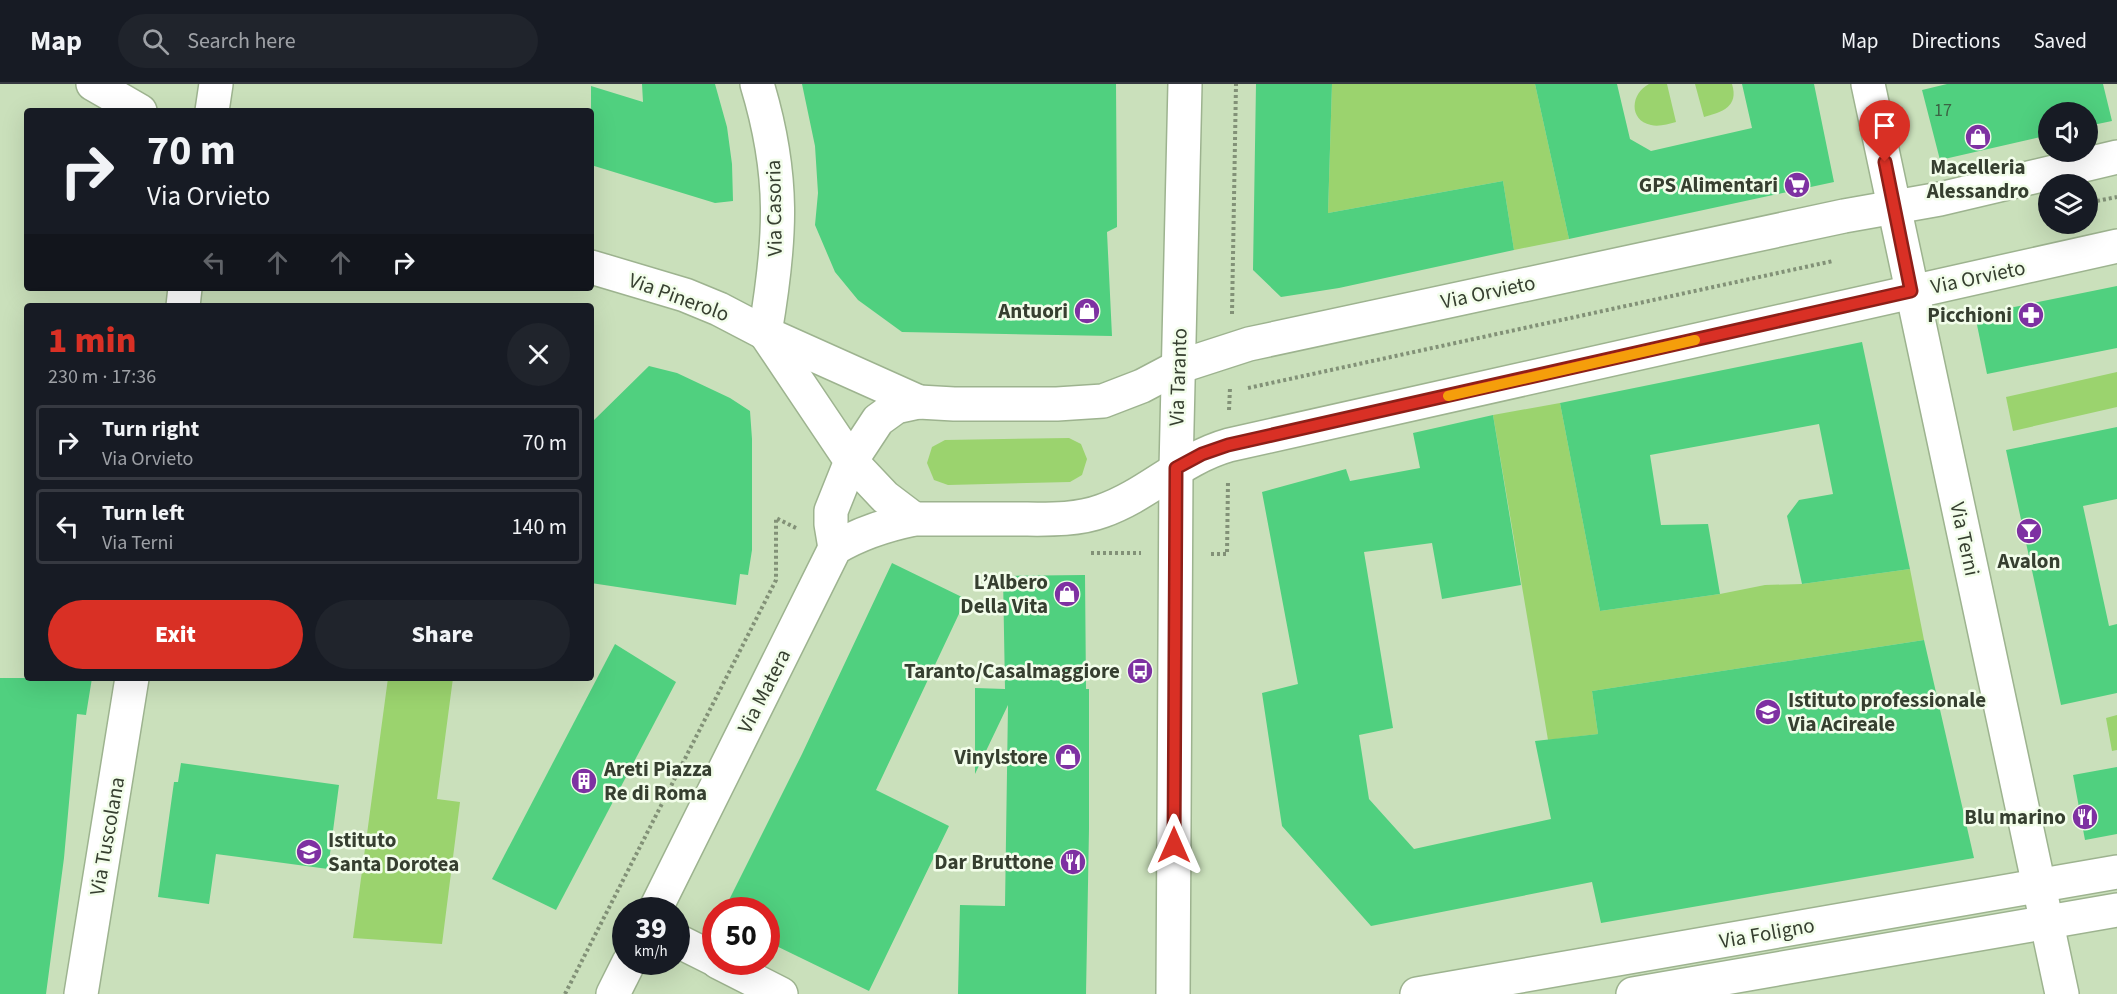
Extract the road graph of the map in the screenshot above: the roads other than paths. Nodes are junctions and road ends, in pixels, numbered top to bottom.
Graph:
1 (93, 84) edge
2 (216, 84) edge
3 (757, 84) edge
4 (1185, 84) edge
5 (1868, 84) edge
6 (135, 108) edge
7 (212, 108) edge
8 (2117, 157) edge
9 (1894, 207) junction
10 (2117, 246) edge
11 (594, 268) edge
12 (1911, 291) junction
13 (765, 333) junction
14 (1178, 367) junction
15 (919, 402) junction
16 (851, 461) junction
17 (1176, 468) junction
18 (914, 519) junction
19 (835, 548) junction
20 (132, 681) edge
21 (2117, 872) edge
22 (2039, 886) junction
23 (661, 897) edge
24 (2117, 910) edge
25 (2047, 922) junction
26 (622, 975) edge
27 (744, 975) edge
28 (81, 994) edge
29 (613, 994) edge
30 (781, 994) edge
31 (1173, 994) edge
32 (1418, 994) edge
33 (1633, 994) edge
34 (2062, 994) edge

1 - 6 street
2 - 7 street
3 - 13 street, Via Casoria
4 - 14 street, Via Taranto
5 - 9 street, Via Terni
8 - 9 street, Via Orvieto
9 - 12 street, Via Terni
9 - 14 street, Via Orvieto
10 - 12 street, Via Orvieto
11 - 13 street, Via Pinerolo
12 - 17 street, Via Orvieto
12 - 22 street, Via Terni
13 - 15 street, Via Pinerolo
13 - 16 street
14 - 15 street, Via Orvieto
14 - 17 street, Via Taranto
15 - 16 street
16 - 18 street
16 - 19 street
17 - 18 street, Via Orvieto
17 - 31 street, Via Taranto
18 - 19 street
19 - 23 street, Via Matera
20 - 28 street, Via Tuscolana
21 - 22 street, Via Foligno
22 - 25 street, Via Terni
22 - 32 street, Via Foligno
24 - 25 street, Via Foligno
25 - 33 street, Via Foligno
25 - 34 street, Via Terni
26 - 29 street
27 - 30 street

